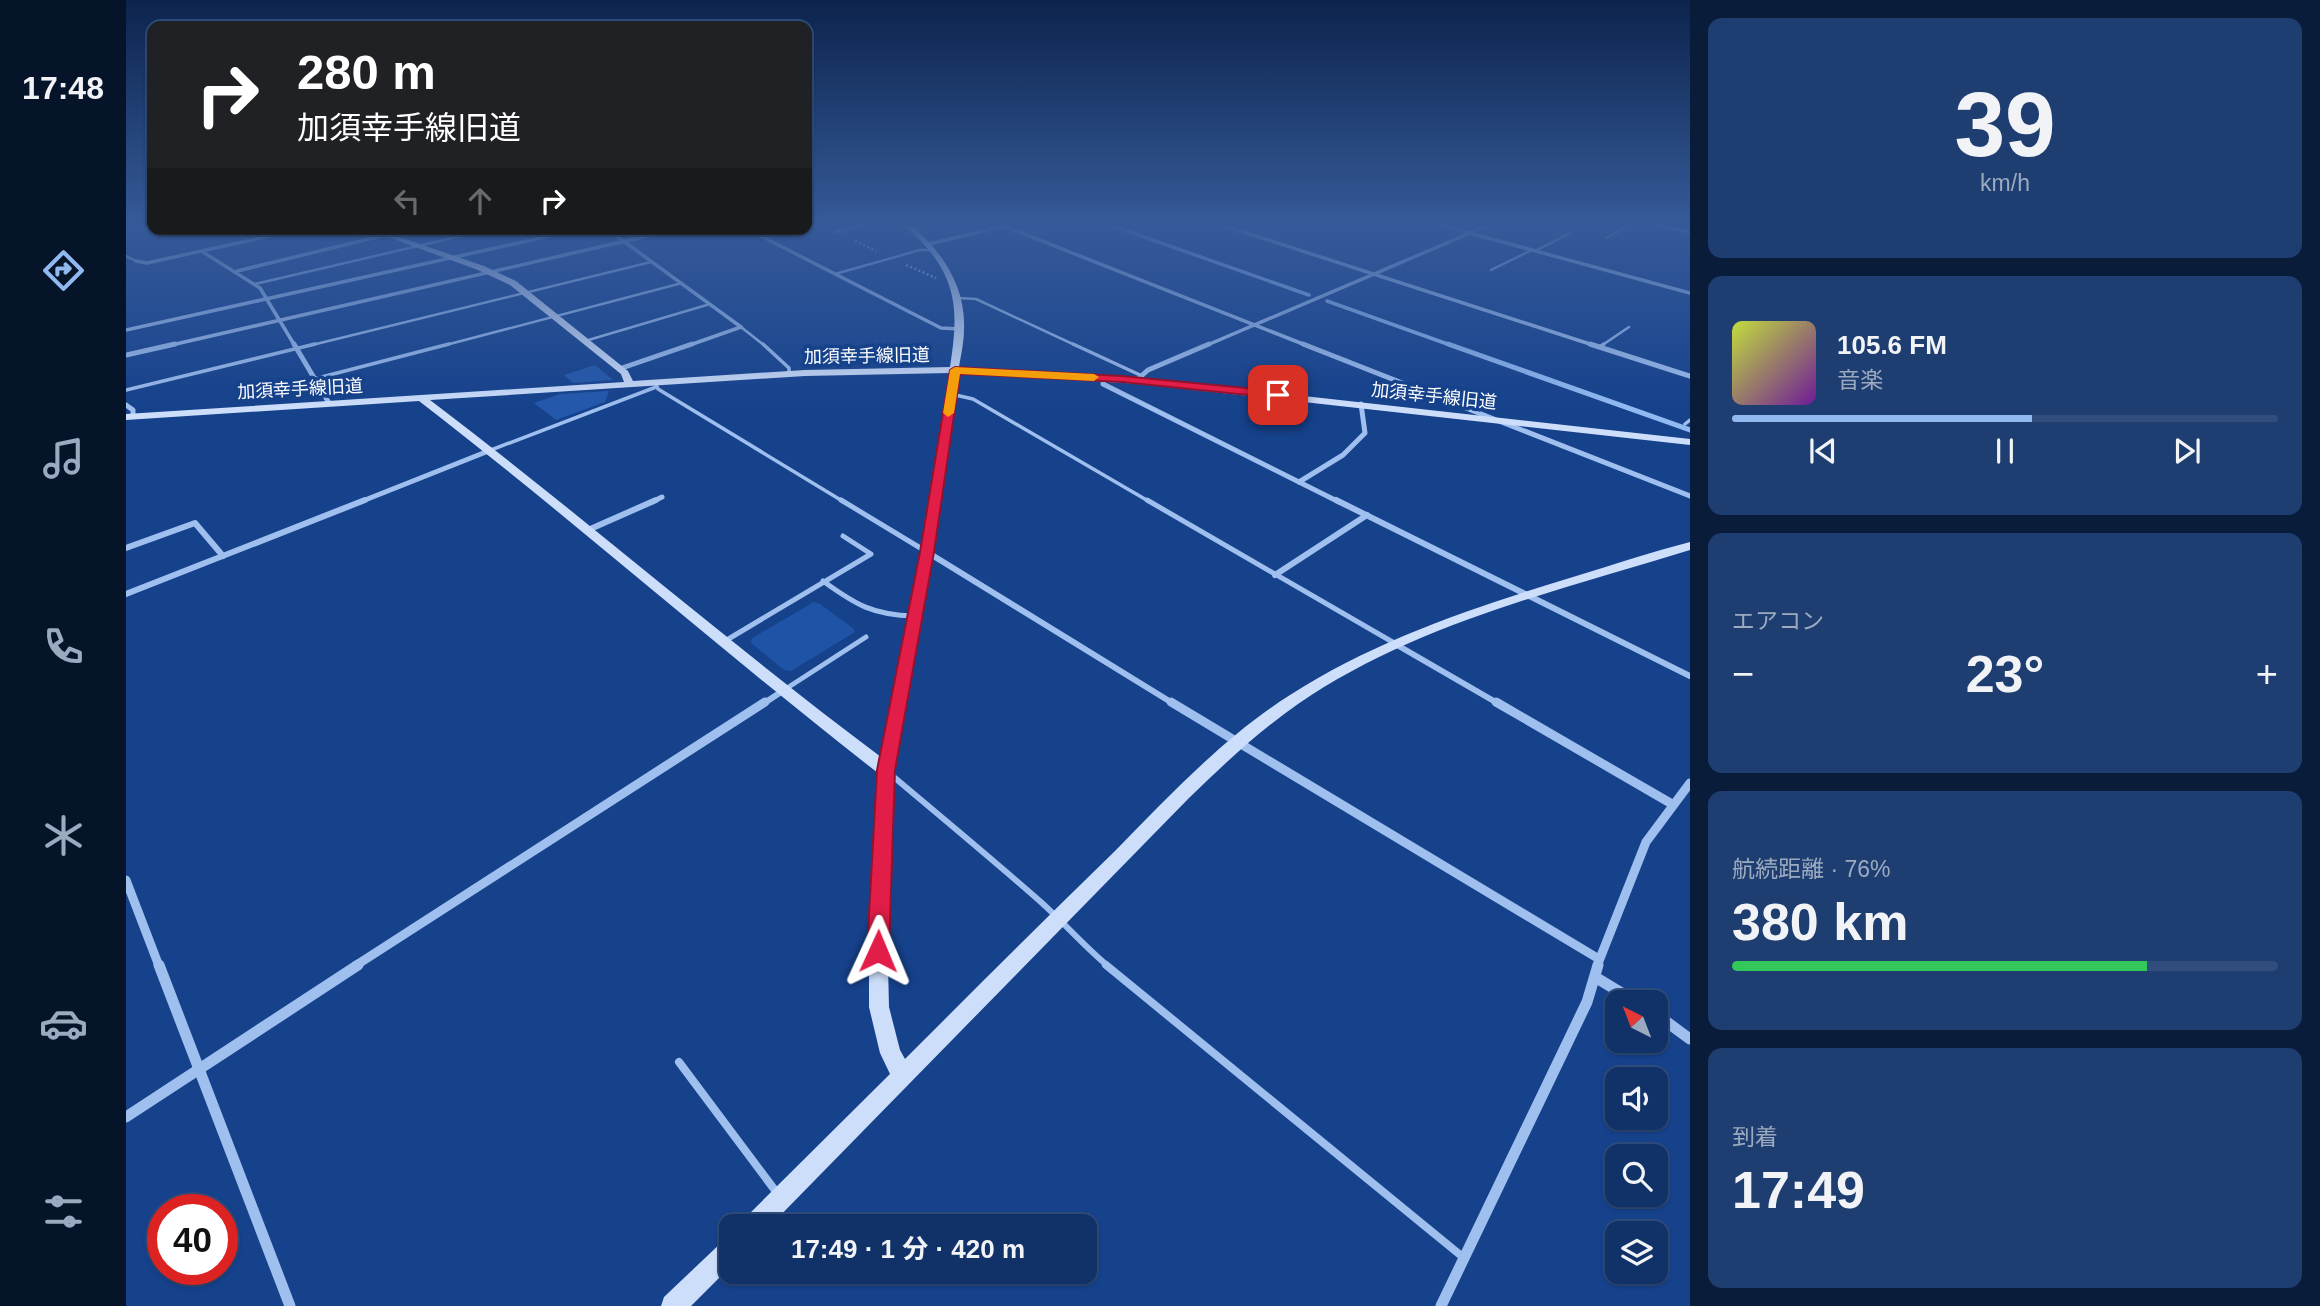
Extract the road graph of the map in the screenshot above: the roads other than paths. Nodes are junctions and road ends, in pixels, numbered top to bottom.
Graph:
1 (257, 286) edge
2 (328, 286) edge
3 (428, 286) edge
4 (515, 286) edge
5 (555, 286) edge
6 (671, 286) edge
7 (686, 286) edge
8 (858, 286) edge
9 (954, 286) edge
10 (1155, 286) edge
11 (1345, 286) edge
12 (1411, 286) edge
13 (1664, 286) edge
14 (527, 293) junction
15 (1690, 293) edge
16 (959, 298) junction
17 (267, 299) junction
18 (710, 304) junction
19 (555, 317) junction
20 (280, 319) junction
21 (1251, 325) junction
22 (741, 327) junction
23 (1629, 327) dead end
24 (960, 329) junction
25 (126, 330) edge
26 (585, 341) junction
27 (1599, 347) junction
28 (295, 348) junction
29 (126, 355) edge
30 (620, 369) junction
31 (955, 370) junction
32 (789, 374) junction
33 (1690, 376) edge
34 (1104, 378) junction
35 (1141, 378) junction
36 (314, 379) junction
37 (630, 384) junction
38 (656, 385) junction
39 (126, 390) edge
40 (951, 394) junction
41 (421, 398) junction
42 (329, 403) junction
43 (1361, 404) junction
44 (126, 405) edge
45 (129, 416) edge
46 (1492, 418) junction
47 (1690, 420) edge
48 (1685, 424) dead end
49 (1690, 442) edge
50 (491, 450) junction
51 (1299, 482) junction
52 (662, 496) dead end
53 (1690, 496) edge
54 (1367, 515) junction
55 (588, 530) junction
56 (843, 536) dead end
57 (1690, 546) edge
58 (126, 548) edge
59 (927, 552) junction
60 (223, 556) junction
61 (1275, 575) junction
62 (823, 581) junction
63 (126, 594) edge
64 (1530, 597) junction
65 (915, 617) junction
66 (866, 637) dead end
67 (724, 641) junction
68 (1397, 645) junction
69 (1690, 676) edge
70 (784, 690) junction
71 (1238, 743) junction
72 (886, 770) junction
73 (1690, 783) edge
74 (1672, 804) junction
75 (126, 880) edge
76 (1058, 919) junction
77 (1599, 959) junction
78 (1595, 977) junction
79 (1616, 990) edge
80 (1668, 1023) edge
81 (1690, 1039) edge
82 (679, 1062) dead end
83 (198, 1070) junction
84 (903, 1077) junction
85 (126, 1117) edge
86 (781, 1198) junction
87 (765, 1214) edge
88 (1464, 1258) junction
89 (719, 1261) edge
90 (289, 1306) edge
91 (673, 1306) edge
92 (1441, 1306) edge

1 - 17 street
2 - 17 street
3 - 20 street
4 - 14 street
5 - 14 lane
6 - 19 lane
7 - 18 street
8 - 24 street
9 - 16 street
10 - 21 street
11 - 21 street
12 - 27 street
13 - 15 street
14 - 19 street
14 - 28 lane
16 - 24 street
16 - 35 lane
17 - 20 street
17 - 25 street
18 - 22 street
18 - 26 lane
19 - 26 street
19 - 36 lane
20 - 28 street
20 - 29 street
21 - 35 street
21 - 46 street
22 - 30 street
22 - 32 lane
23 - 27 lane
24 - 31 street
26 - 30 street
27 - 33 street
28 - 36 street
28 - 39 lane
30 - 37 street
31 - 32 street, 加須幸手線旧道
31 - 34 street, 加須幸手線旧道
31 - 40 street
32 - 38 street, 加須幸手線旧道
34 - 35 street, 加須幸手線旧道
34 - 51 street
35 - 43 street, 加須幸手線旧道
36 - 42 street
37 - 38 street, 加須幸手線旧道
37 - 41 street, 加須幸手線旧道
38 - 50 lane
38 - 59 lane
40 - 59 street
40 - 61 lane
41 - 42 street, 加須幸手線旧道
41 - 50 street
42 - 45 street, 加須幸手線旧道
43 - 46 street, 加須幸手線旧道
43 - 51 street
44 - 45 street
46 - 49 street, 加須幸手線旧道
46 - 53 street
47 - 48 lane
50 - 55 street
50 - 60 street
51 - 54 street
52 - 55 street
54 - 61 street
54 - 64 street
55 - 67 street
56 - 62 lane
57 - 64 street
58 - 60 street
59 - 65 street
59 - 71 street
60 - 63 street
61 - 68 lane
62 - 65 lane
62 - 67 lane
64 - 68 street
64 - 69 street
65 - 72 street
66 - 70 lane
67 - 70 street
68 - 71 street
68 - 74 street
70 - 72 street
70 - 83 street
71 - 76 street
71 - 77 street
72 - 76 lane
72 - 84 street
73 - 74 street
74 - 77 street
75 - 83 street
76 - 84 street
76 - 88 lane
77 - 78 street
78 - 79 street
78 - 88 street
80 - 81 street
82 - 86 lane
83 - 85 street
83 - 90 street
84 - 86 street
86 - 87 street
88 - 92 street
89 - 91 street

